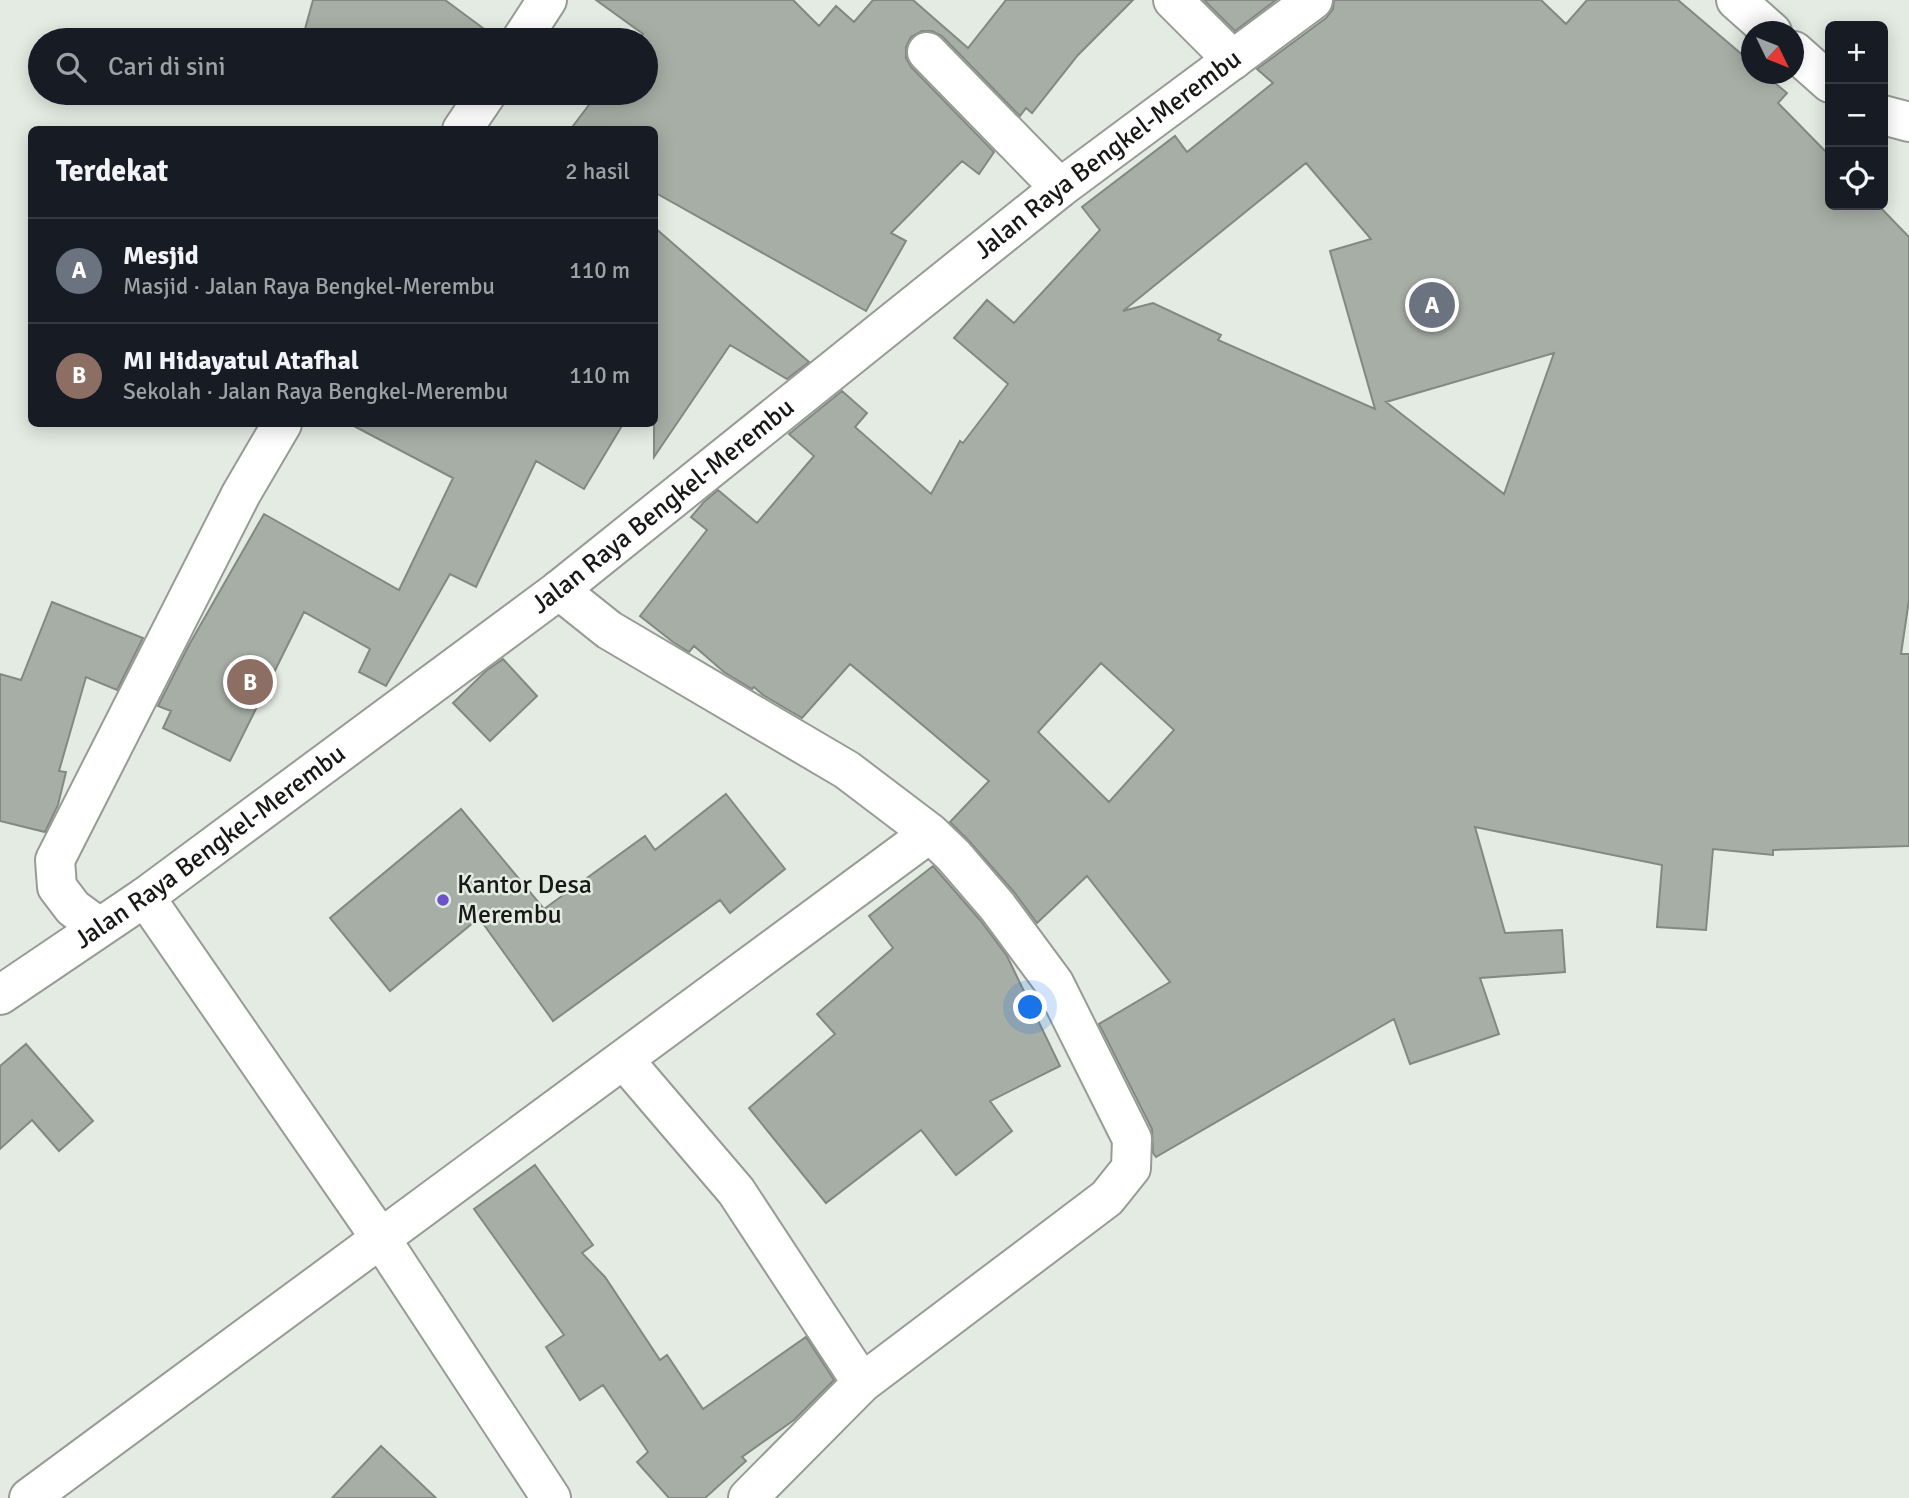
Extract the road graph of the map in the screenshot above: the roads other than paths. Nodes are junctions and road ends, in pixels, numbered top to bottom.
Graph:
1 (547, 0) edge
2 (1173, 0) edge
3 (1313, 0) edge
4 (1736, 0) edge
5 (1760, 21) edge
6 (529, 28) edge
7 (927, 52) dead end
8 (1233, 60) junction
9 (1804, 60) edge
10 (1825, 79) edge
11 (479, 105) edge
12 (1888, 116) edge
13 (1909, 122) edge
14 (465, 126) edge
15 (1060, 188) junction
16 (280, 427) edge
17 (559, 590) junction
18 (930, 833) junction
19 (145, 897) junction
20 (99, 928) junction
21 (0, 995) edge
22 (624, 1060) junction
23 (381, 1239) junction
24 (862, 1383) junction
25 (29, 1498) edge
26 (551, 1498) edge
27 (748, 1498) edge

1 - 6 street
2 - 8 street
3 - 8 street, Jalan Raya Bengkel-Merembu
4 - 5 street
7 - 15 street
8 - 15 street, Jalan Raya Bengkel-Merembu
9 - 10 street
11 - 14 street
12 - 13 street
15 - 17 street, Jalan Raya Bengkel-Merembu
16 - 20 street
17 - 18 street
17 - 19 street, Jalan Raya Bengkel-Merembu
18 - 22 street
18 - 24 street
19 - 20 street, Jalan Raya Bengkel-Merembu
19 - 23 street
20 - 21 street, Jalan Raya Bengkel-Merembu
22 - 23 street
22 - 24 street
23 - 25 street
23 - 26 street
24 - 27 street

